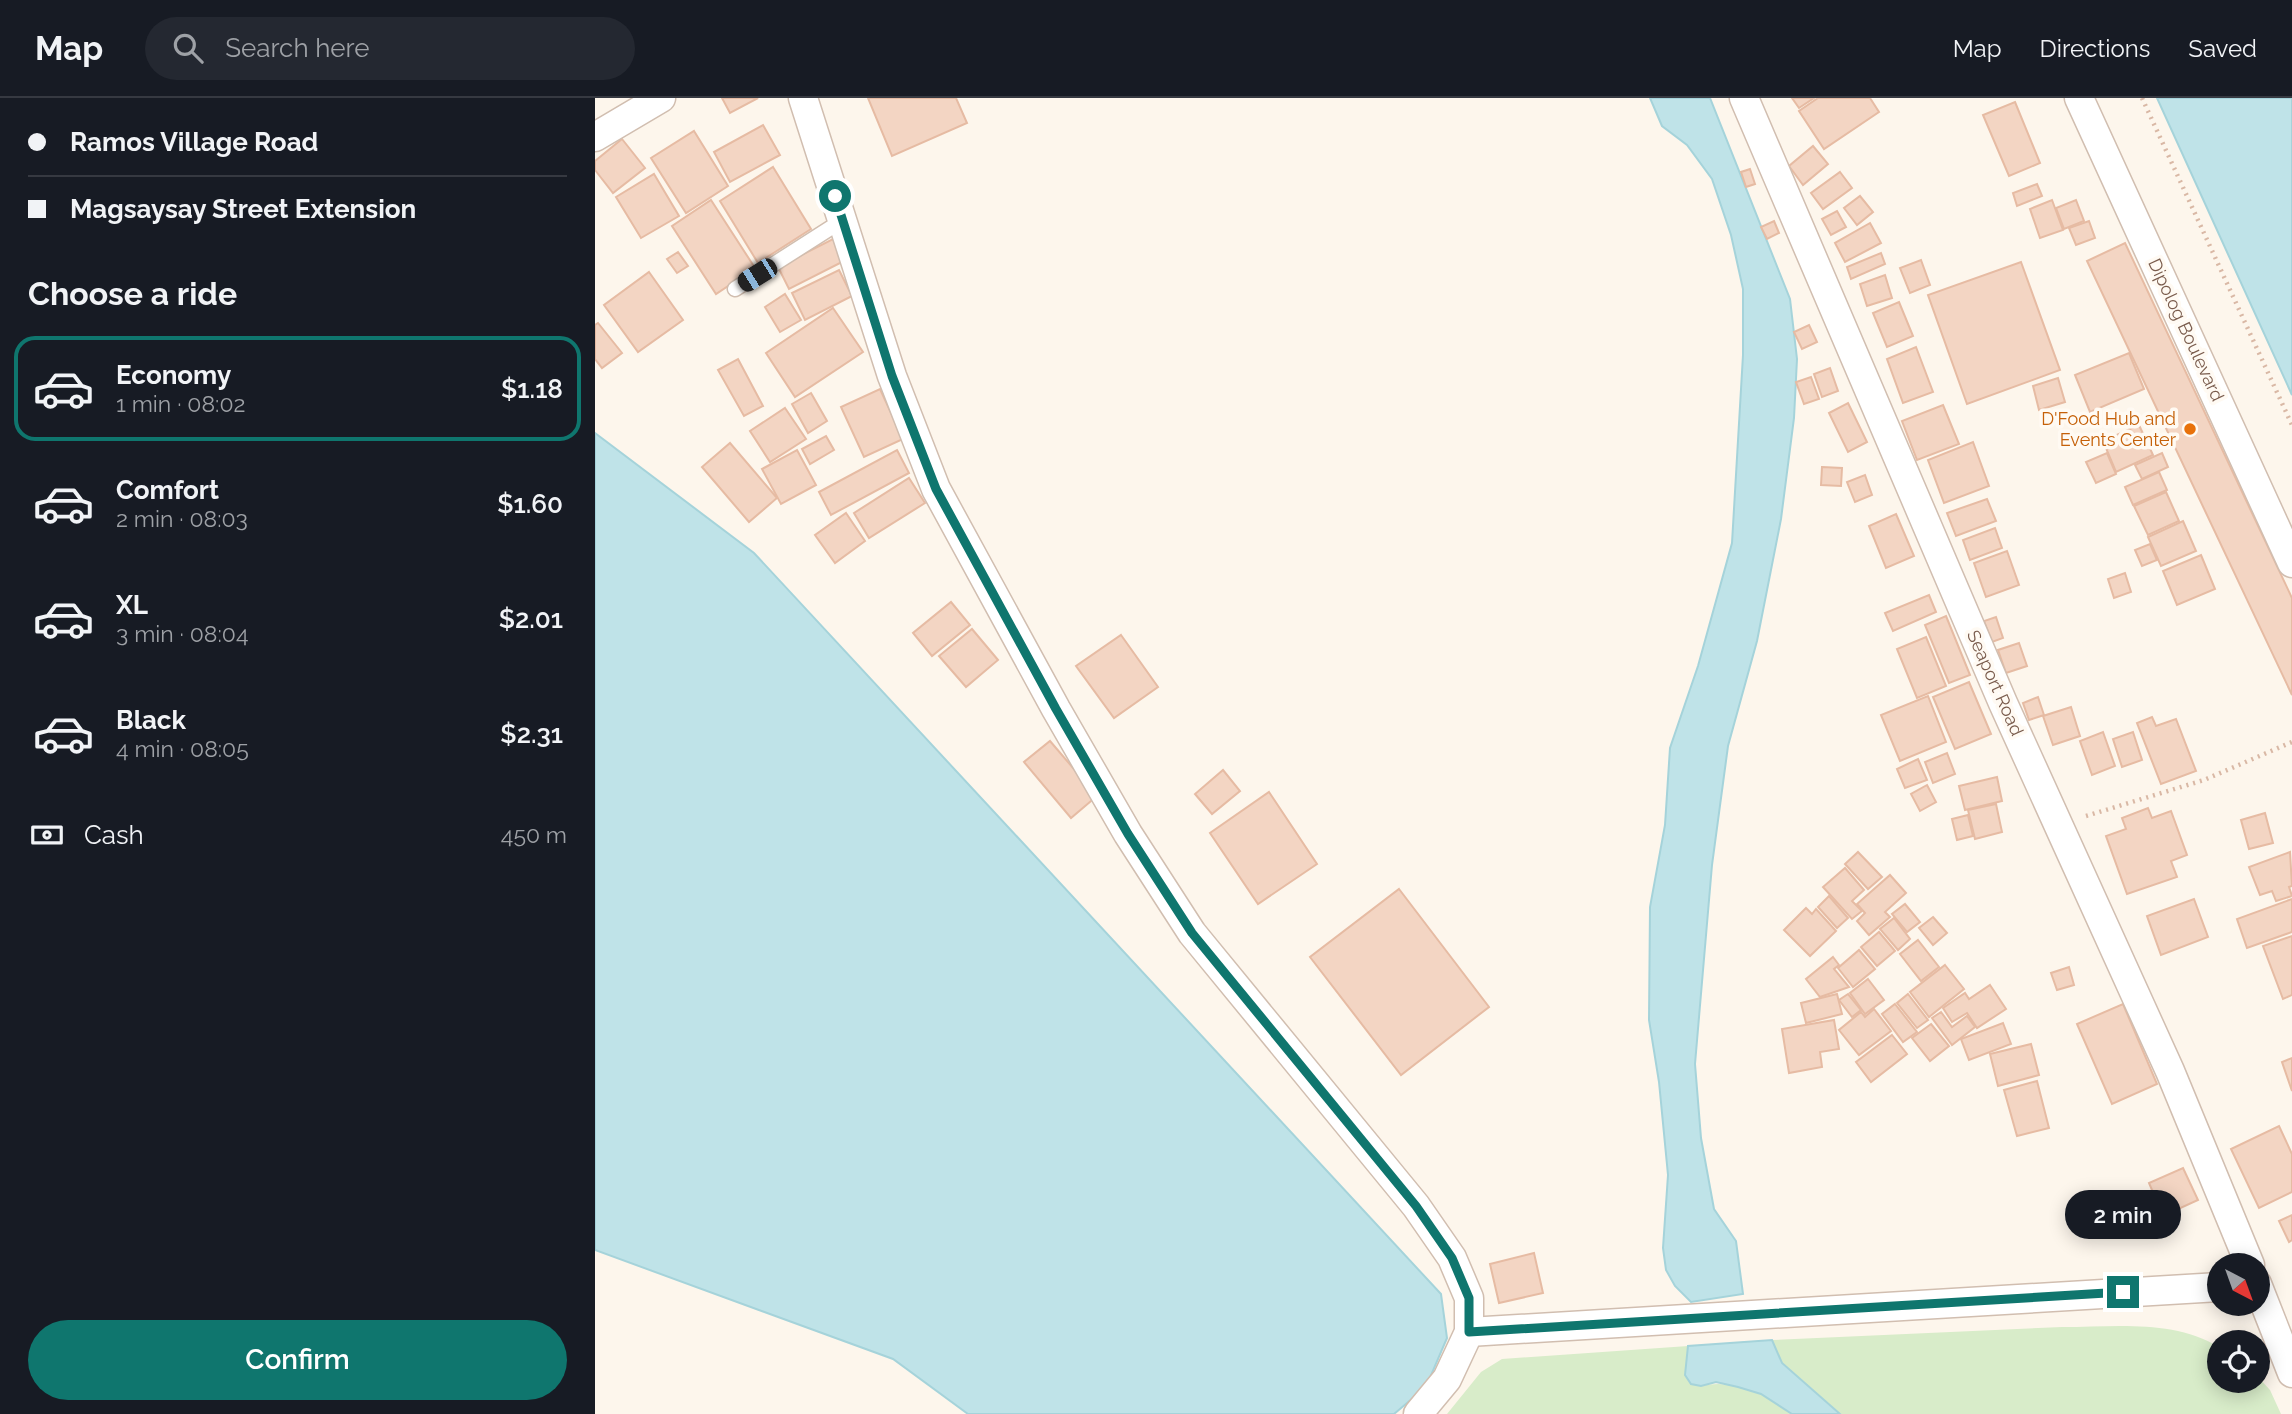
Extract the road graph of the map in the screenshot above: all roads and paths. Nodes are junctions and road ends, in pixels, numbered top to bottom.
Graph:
1 (661, 98) edge
2 (803, 98) edge
3 (1744, 98) edge
4 (2079, 98) edge
5 (2142, 98) edge
6 (595, 137) edge
7 (843, 220) junction
8 (735, 289) dead end
9 (2292, 425) edge
10 (2292, 563) edge
11 (2292, 742) edge
12 (2059, 827) junction
13 (2245, 1253) edge
14 (2207, 1288) edge
15 (2270, 1315) edge
16 (1469, 1332) junction
17 (2292, 1373) edge
18 (1418, 1414) edge

1 - 6 street
2 - 7 street
3 - 12 street, Seaport Road
4 - 10 street, Dipolog Boulevard
5 - 9 path
7 - 8 lane
7 - 16 street
11 - 12 path
12 - 13 street, Seaport Road
14 - 16 street
15 - 17 street
16 - 18 street

